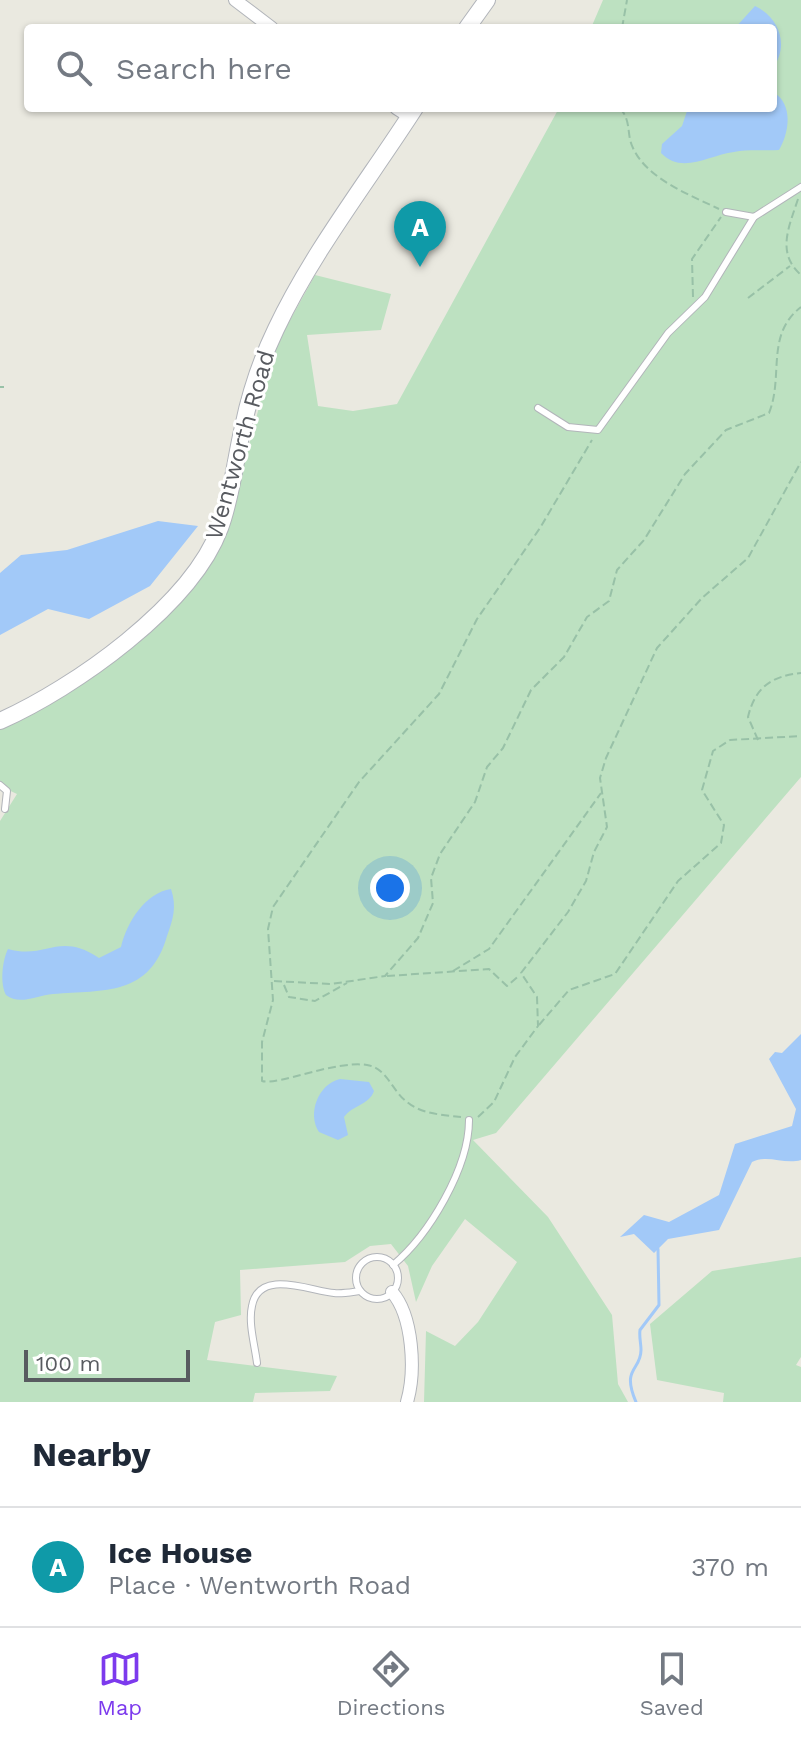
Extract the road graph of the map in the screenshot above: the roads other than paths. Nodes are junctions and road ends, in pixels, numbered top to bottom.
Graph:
1 (235, 0) edge
2 (487, 0) edge
3 (267, 24) edge
4 (470, 24) edge
5 (406, 112) edge
6 (801, 187) edge
7 (726, 212) road end
8 (754, 217) junction
9 (538, 408) dead end
10 (0, 721) edge
11 (0, 785) edge
12 (5, 809) dead end
13 (469, 1120) road end
14 (393, 1265) junction
15 (360, 1291) junction
16 (392, 1292) junction
17 (257, 1363) dead end
18 (407, 1402) edge

1 - 3 street
2 - 4 main road
5 - 10 main road, Wentworth Road
6 - 8 lane
7 - 8 lane
8 - 9 lane
11 - 12 lane
13 - 14 lane
14 - 15 lane
14 - 16 lane
15 - 16 lane
15 - 17 lane
16 - 18 street

